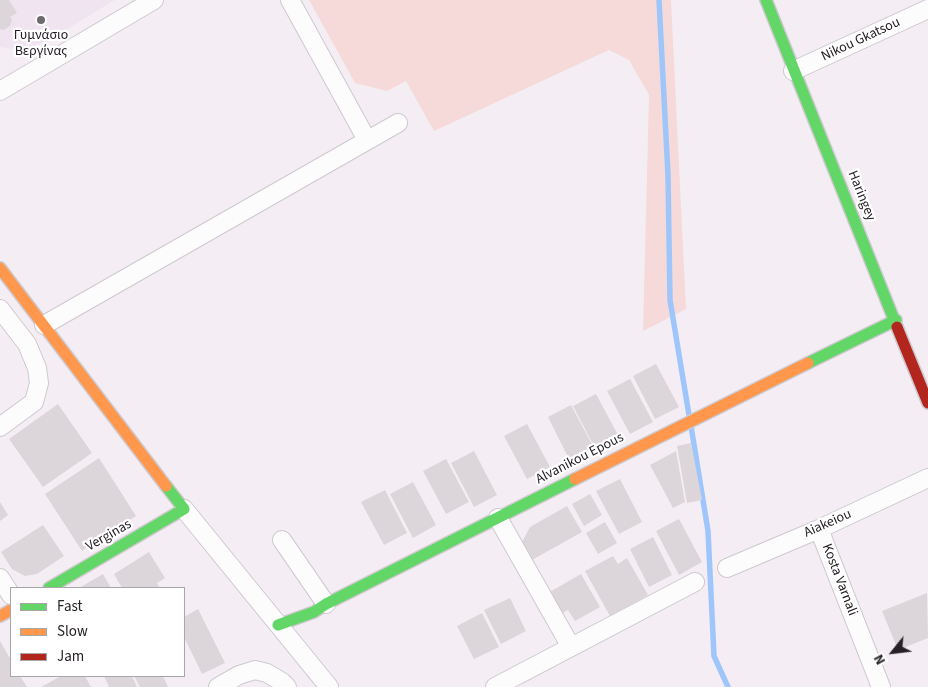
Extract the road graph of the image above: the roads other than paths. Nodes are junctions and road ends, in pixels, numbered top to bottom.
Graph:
1 (154, 0) edge
2 (290, 0) edge
3 (766, 0) edge
4 (928, 9) edge
5 (793, 71) junction
6 (0, 91) edge
7 (398, 123) dead end
8 (366, 140) junction
9 (0, 268) edge
10 (0, 309) edge
11 (896, 320) junction
12 (44, 325) junction
13 (928, 403) edge
14 (0, 427) edge
15 (928, 478) edge
16 (184, 509) junction
17 (498, 518) junction
18 (819, 528) junction
19 (282, 540) dead end
20 (727, 568) dead end
21 (0, 578) edge
22 (695, 582) dead end
23 (51, 587) edge
24 (10, 593) edge
25 (326, 604) junction
26 (278, 625) junction
27 (570, 647) junction
28 (218, 687) edge
29 (287, 687) edge
30 (329, 687) edge
31 (495, 687) edge
32 (881, 687) edge

1 - 6 street
2 - 8 street
3 - 5 street, Haringey
4 - 5 street, Nikou Gkatsou
5 - 11 street, Haringey
7 - 8 street
8 - 12 street
9 - 12 street
10 - 14 street
11 - 13 street, Haringey
11 - 17 street, Alvanikou Epous
12 - 16 street
15 - 18 street, Aiakeiou
16 - 23 street, Verginas
16 - 26 street
17 - 25 street, Alvanikou Epous
17 - 27 street
18 - 20 street, Aiakeiou
18 - 32 street, Kosta Varnali
19 - 25 street
21 - 24 street
22 - 27 street
25 - 26 street, Alvanikou Epous
26 - 30 street
27 - 31 street
28 - 29 street

